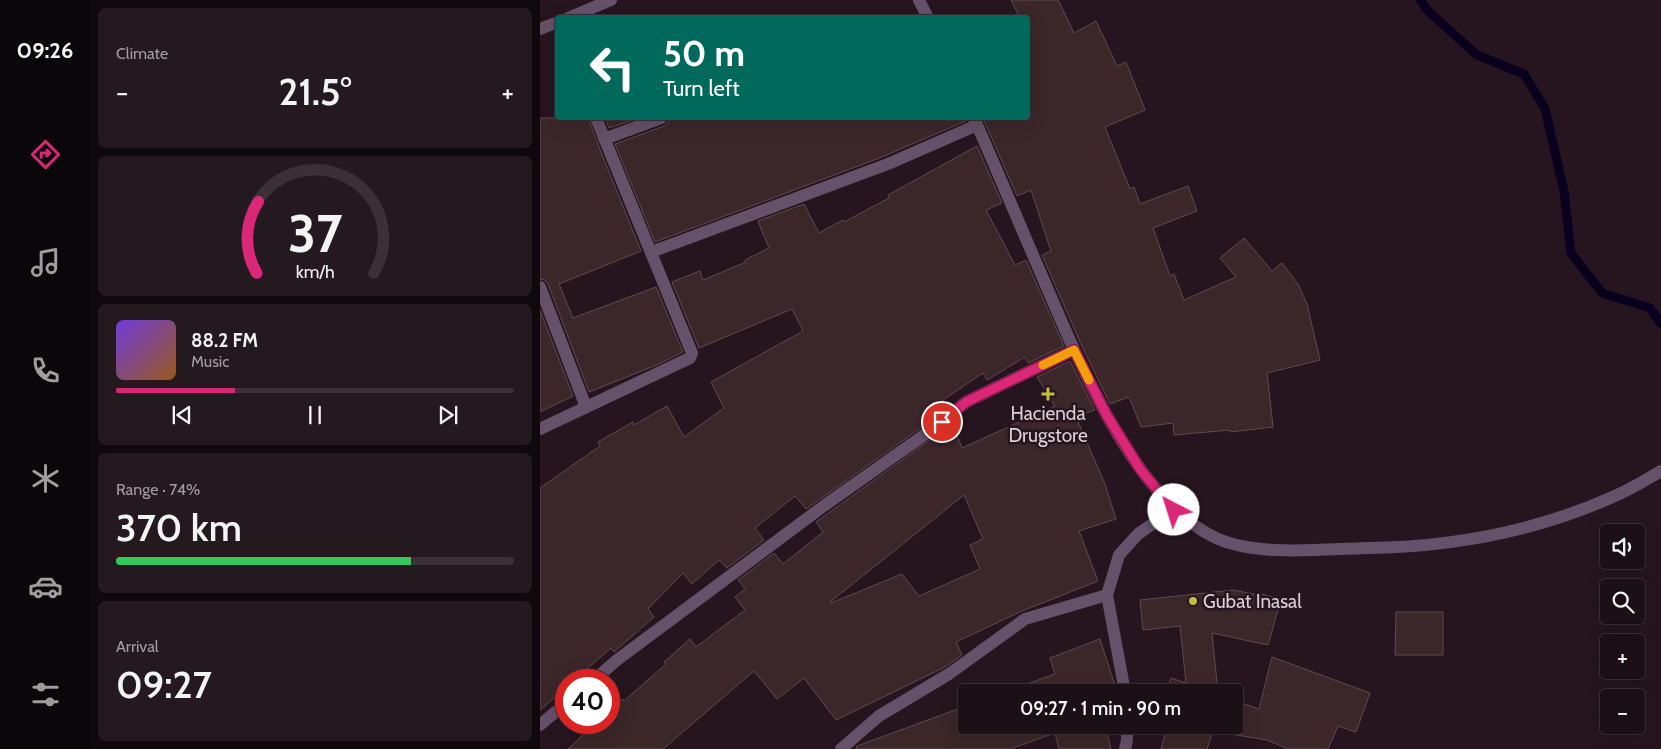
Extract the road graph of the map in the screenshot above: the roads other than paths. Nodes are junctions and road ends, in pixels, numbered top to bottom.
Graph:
1 (611, 0) edge
2 (919, 0) edge
3 (575, 15) edge
4 (926, 15) edge
5 (555, 23) edge
6 (540, 28) edge
7 (597, 120) edge
8 (656, 120) edge
9 (975, 121) edge
10 (604, 139) junction
11 (652, 252) junction
12 (540, 287) edge
13 (1074, 350) junction
14 (586, 408) junction
15 (540, 429) edge
16 (1661, 471) edge
17 (1174, 510) junction
18 (1107, 595) junction
19 (607, 669) edge
20 (1124, 684) edge
21 (555, 712) edge
22 (540, 725) edge
23 (1127, 734) edge
24 (841, 749) edge
25 (1125, 749) edge

1 - 3 street
2 - 4 street
5 - 6 street
7 - 10 street
8 - 10 street
9 - 11 street
9 - 13 street
10 - 11 street
11 - 14 street
12 - 14 street
13 - 17 street
13 - 19 street
14 - 15 street
16 - 17 street
17 - 18 street
18 - 20 street
18 - 24 street
21 - 22 street
23 - 25 street

